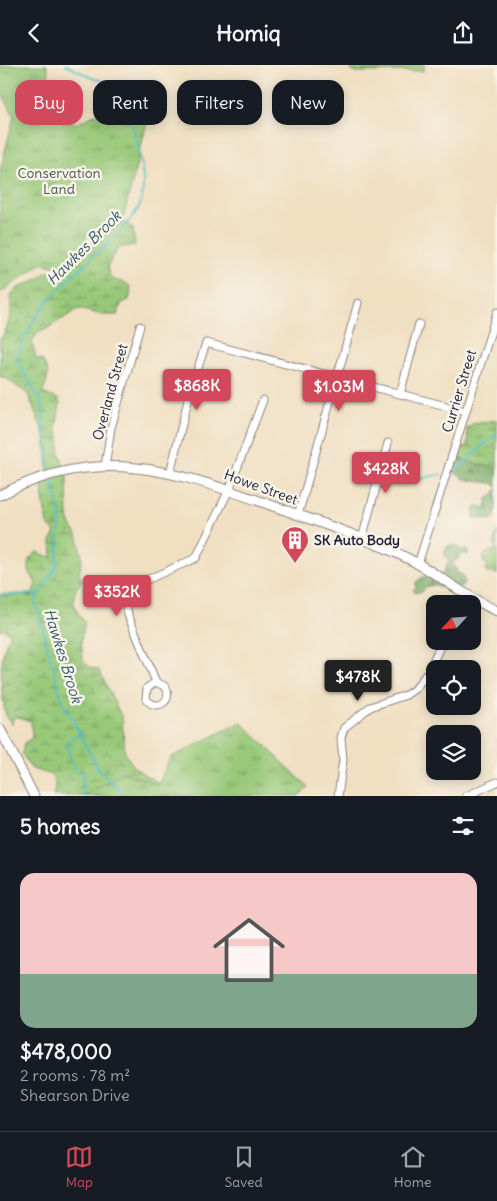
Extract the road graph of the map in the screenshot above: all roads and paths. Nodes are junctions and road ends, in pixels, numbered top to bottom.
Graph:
1 (358, 303) dead end
2 (497, 312) edge
3 (419, 324) dead end
4 (140, 326) dead end
5 (337, 378) junction
6 (400, 394) junction
7 (263, 400) dead end
8 (466, 411) junction
9 (388, 443) dead end
10 (105, 466) junction
11 (170, 473) junction
12 (229, 490) junction
13 (0, 495) edge
14 (298, 515) junction
15 (362, 539) junction
16 (418, 564) junction
17 (459, 595) edge
18 (481, 605) edge
19 (497, 611) edge
20 (438, 650) edge
21 (156, 682) dead end
22 (0, 729) edge
23 (497, 782) edge
24 (34, 796) edge
25 (338, 796) edge
26 (466, 796) edge

1 - 5 street
2 - 8 street, Currier Street
3 - 6 street
4 - 10 street, Overland Street
5 - 6 street
5 - 11 street
5 - 14 street
6 - 8 street
7 - 12 street
8 - 16 street, Currier Street
9 - 15 street
10 - 11 street, Howe Street
10 - 13 street, Howe Street
11 - 12 street, Howe Street
12 - 14 street, Howe Street
12 - 21 street
14 - 15 street, Howe Street
15 - 16 street, Howe Street
16 - 17 street, Howe Street
18 - 19 street, Howe Street
20 - 25 street
22 - 24 street
23 - 26 street

